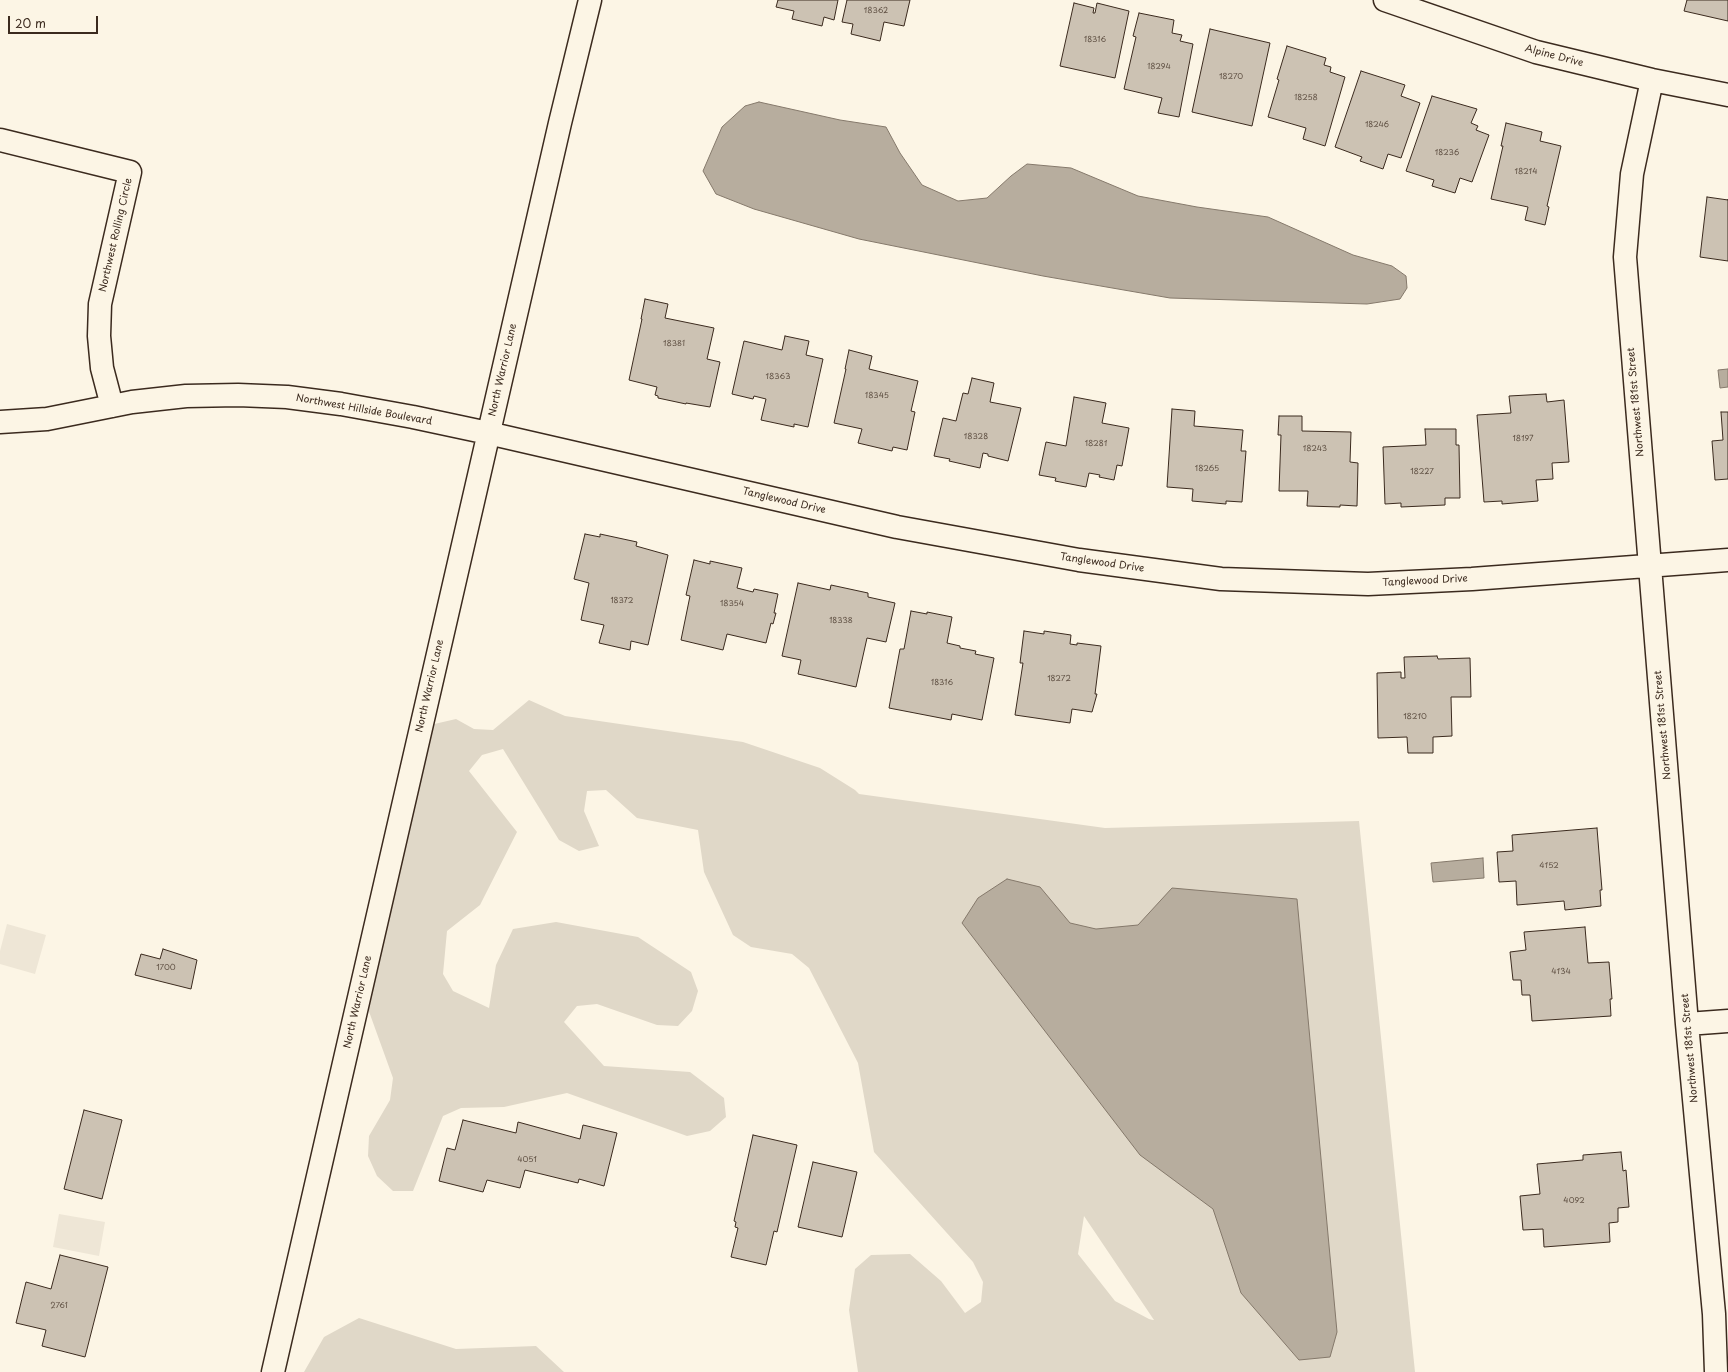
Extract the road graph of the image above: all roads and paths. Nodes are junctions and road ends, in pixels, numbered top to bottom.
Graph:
1 (590, 0) edge
2 (1385, 0) edge
3 (1652, 80) junction
4 (1728, 95) edge
5 (0, 140) edge
6 (112, 406) junction
7 (0, 422) edge
8 (488, 433) junction
9 (1728, 560) edge
10 (1649, 566) junction
11 (1728, 1021) edge
12 (1687, 1024) junction
13 (272, 1372) edge
14 (1716, 1372) edge

1 - 8 street, North Warrior Lane
2 - 3 street, Alpine Drive
3 - 4 street, Alpine Drive
3 - 10 street, Northwest 181st Street
5 - 6 street, Northwest Rolling Circle
6 - 7 street, Northwest Hillside Boulevard
6 - 8 street, Northwest Hillside Boulevard
8 - 10 street, Tanglewood Drive
8 - 13 street, North Warrior Lane
9 - 10 street, Tanglewood Drive
10 - 12 street, Northwest 181st Street
11 - 12 street
12 - 14 street, Northwest 181st Street

